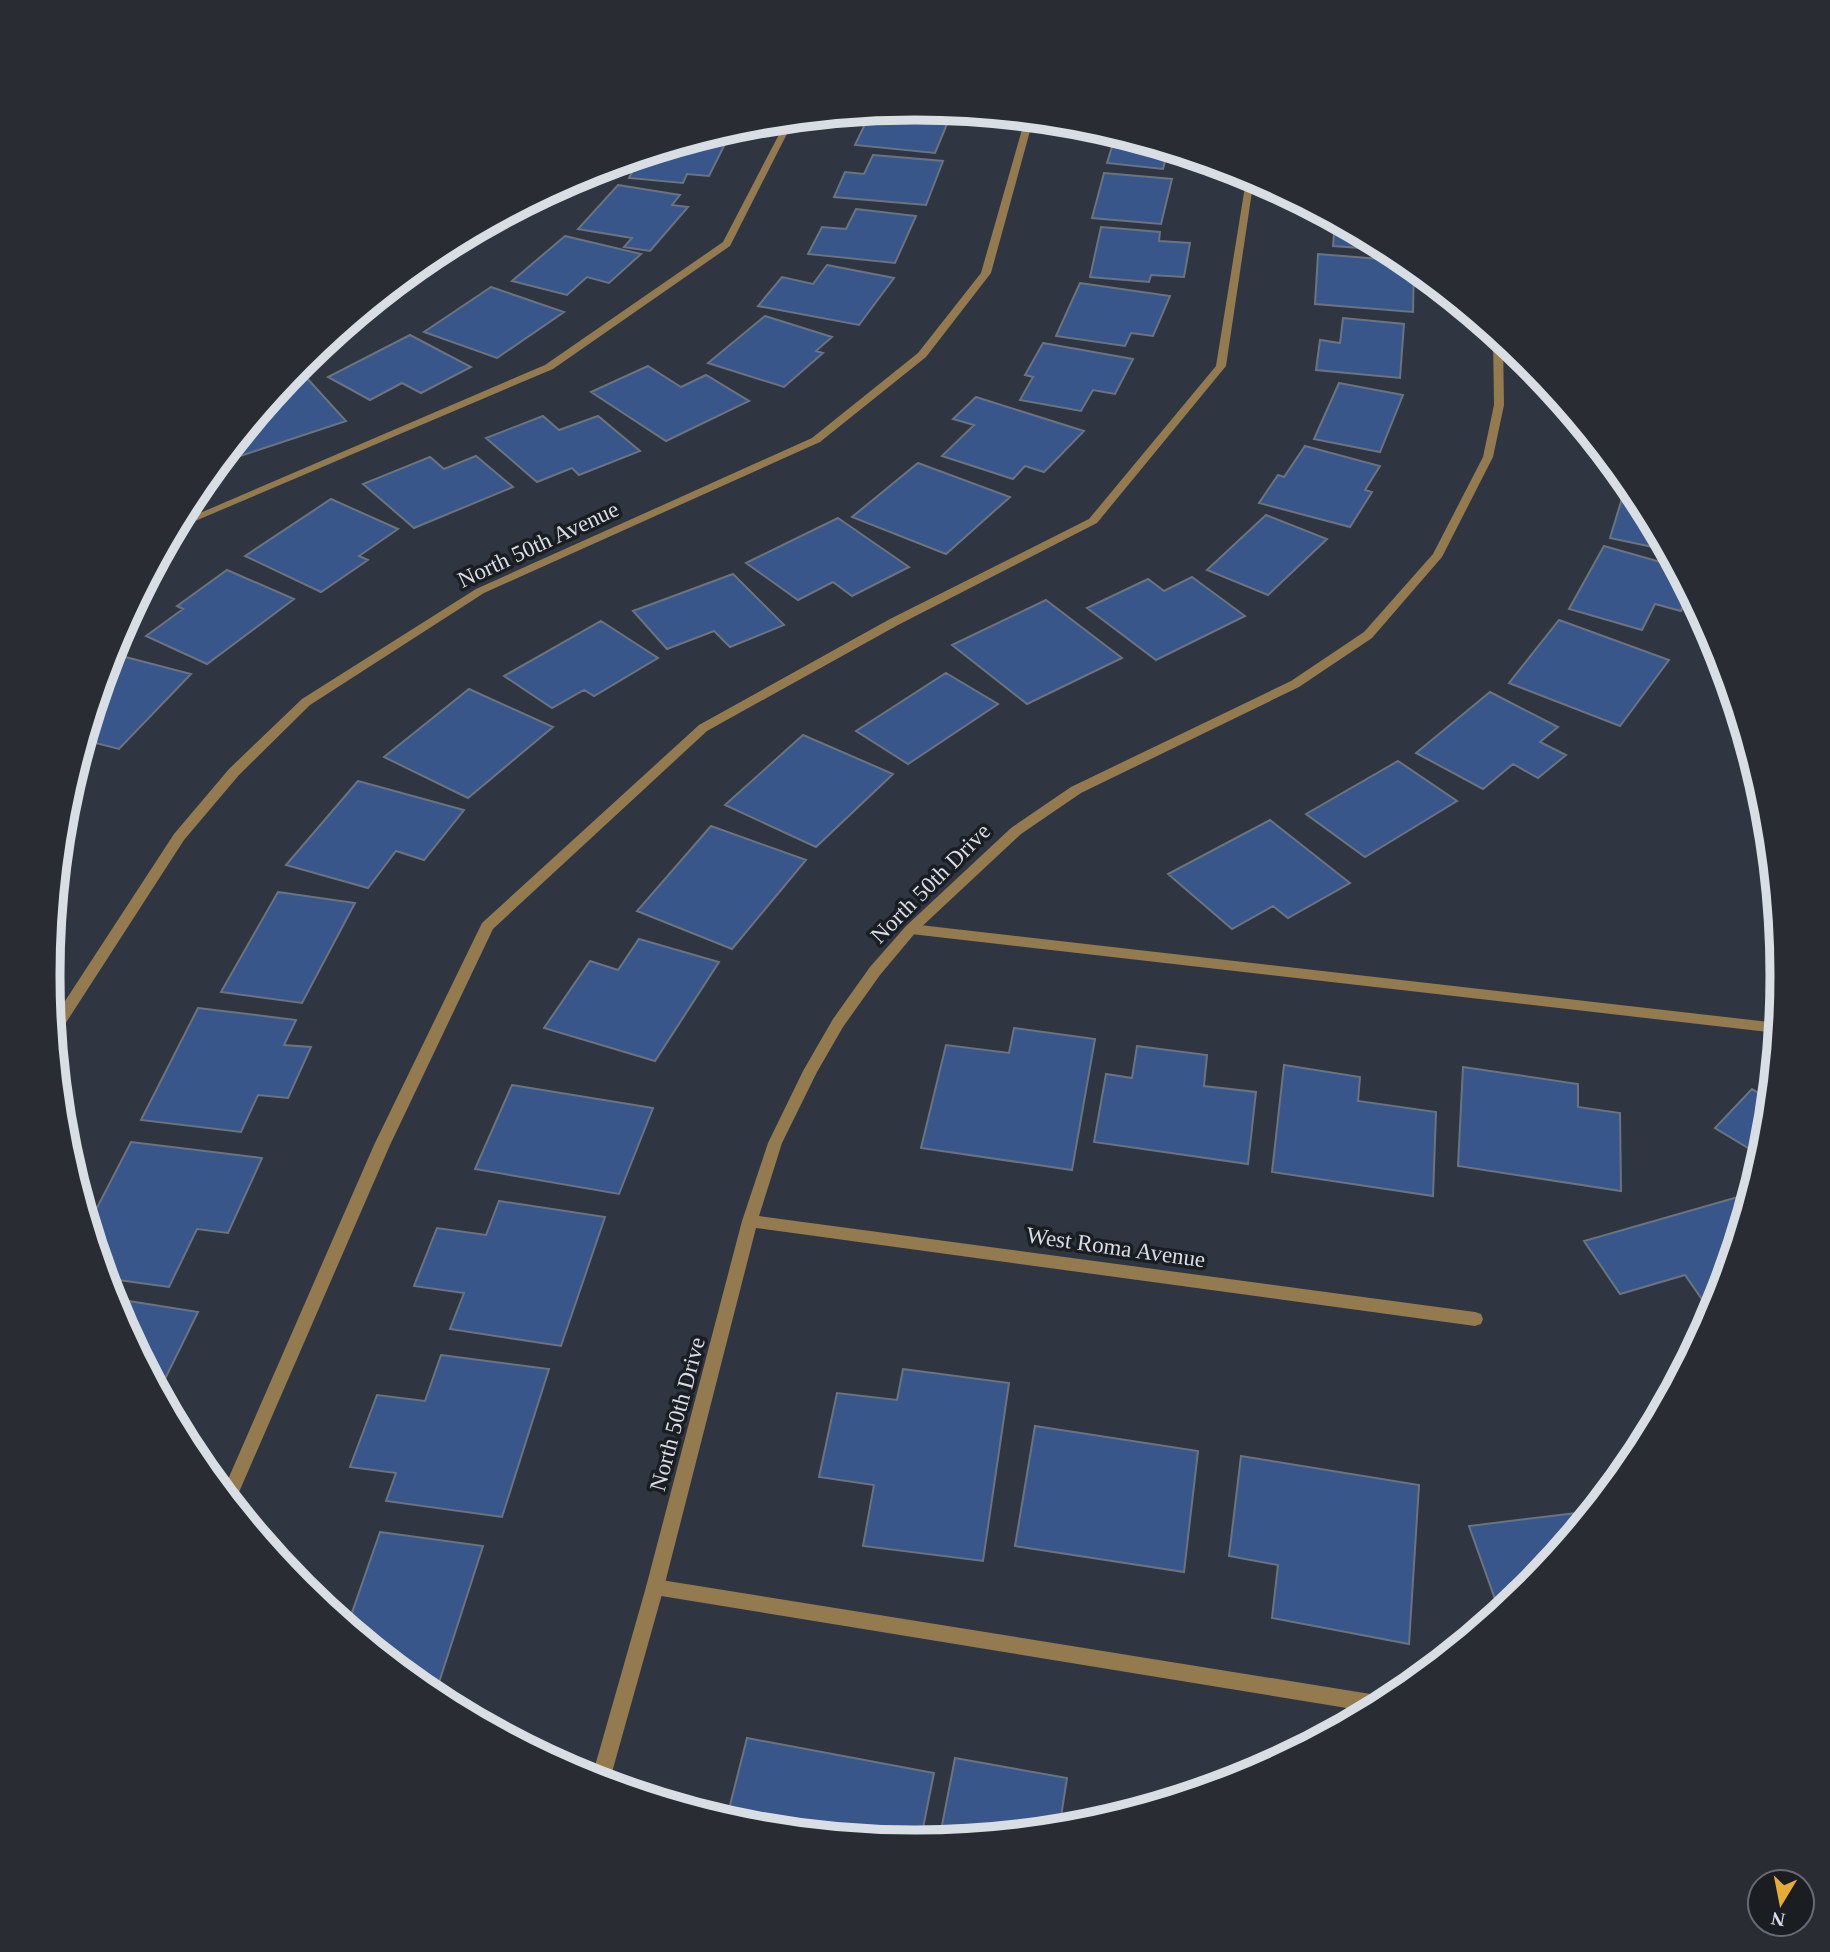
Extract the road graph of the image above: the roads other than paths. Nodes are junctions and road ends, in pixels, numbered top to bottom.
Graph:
1 (1027, 128) edge
2 (785, 131) edge
3 (1248, 189) edge
4 (1498, 351) edge
5 (192, 520) edge
6 (911, 929) junction
7 (61, 1019) edge
8 (1769, 1027) edge
9 (750, 1221) junction
10 (1475, 1319) dead end
11 (232, 1491) edge
12 (655, 1587) junction
13 (1366, 1702) edge
14 (603, 1772) edge

1 - 7 street, North 50th Avenue
2 - 5 street
3 - 11 street
4 - 6 street, North 50th Drive
6 - 8 street
6 - 9 street, North 50th Drive
9 - 10 street, West Roma Avenue
9 - 12 street, North 50th Drive
12 - 13 street
12 - 14 street, North 50th Drive

